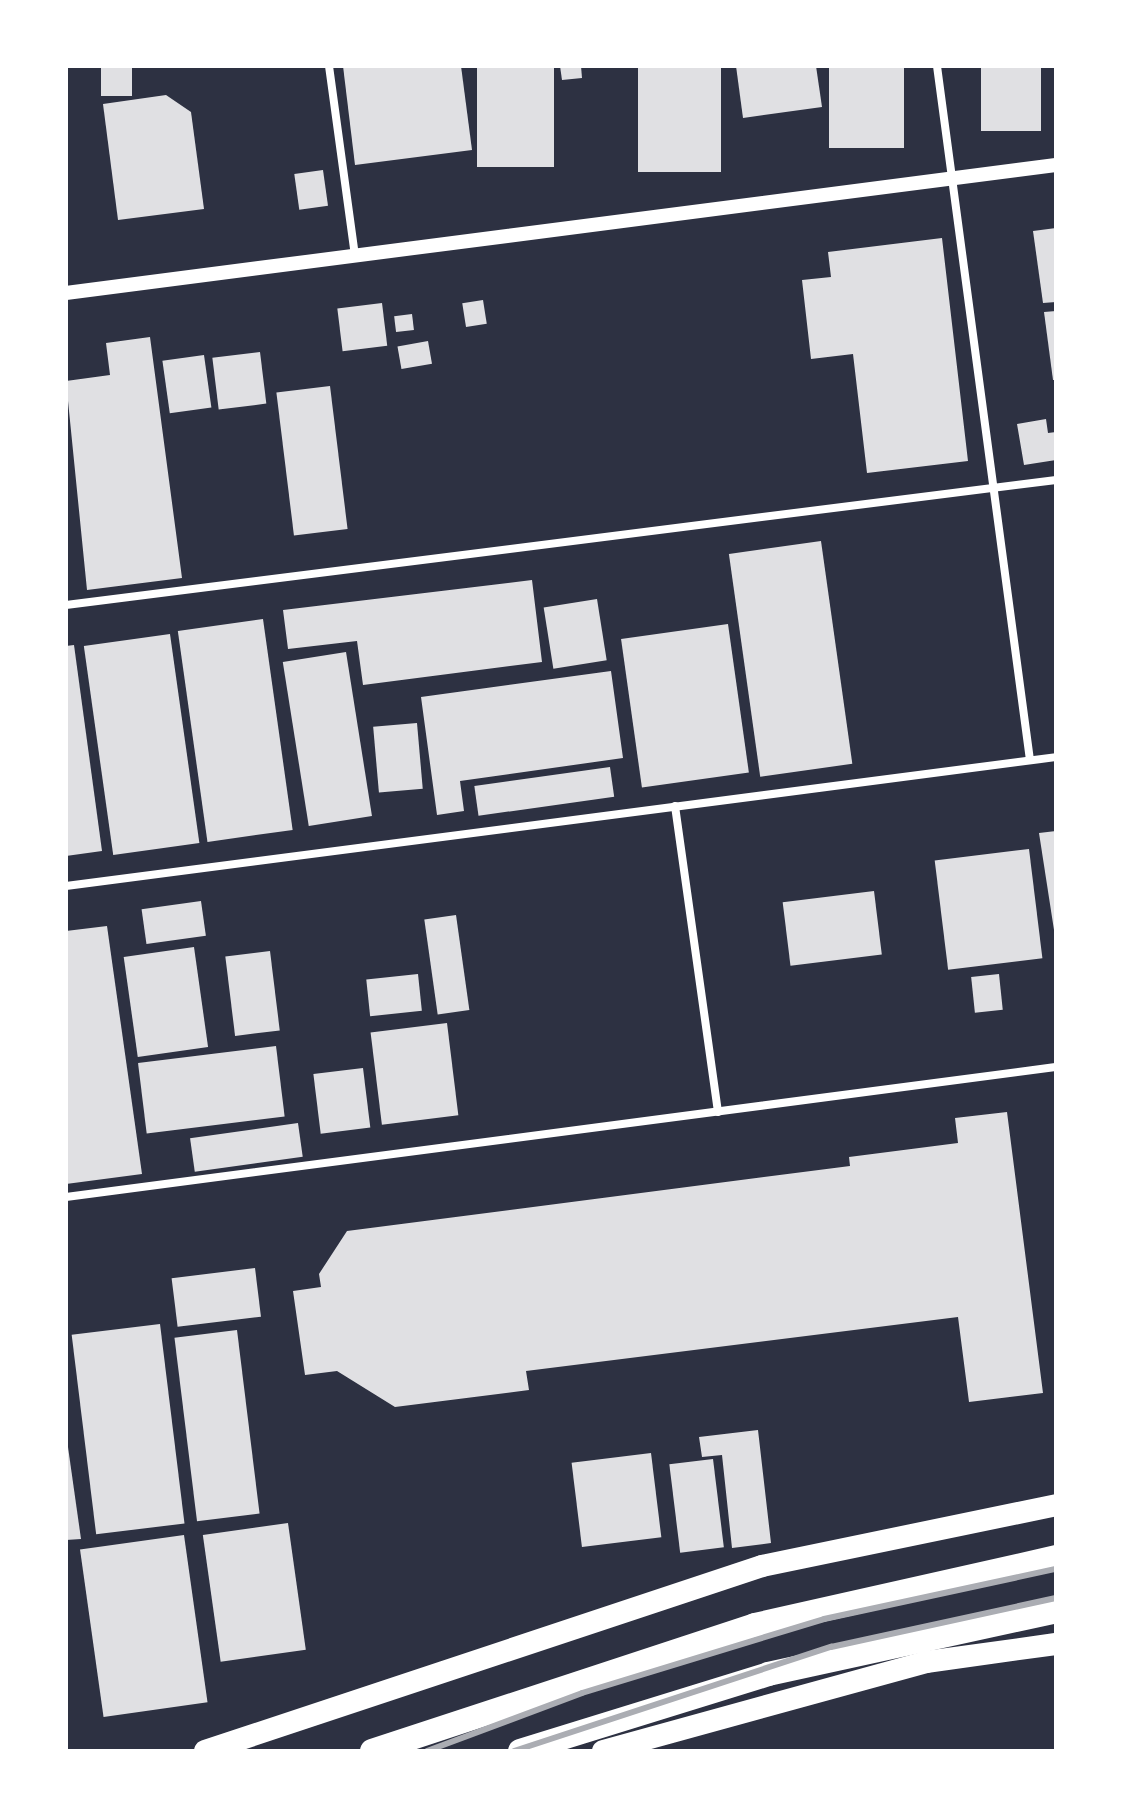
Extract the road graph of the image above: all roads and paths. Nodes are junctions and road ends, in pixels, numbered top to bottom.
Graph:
1 (329, 66) edge
2 (937, 66) edge
3 (1056, 165) edge
4 (950, 178) junction
5 (355, 256) junction
6 (66, 293) edge
7 (1056, 480) edge
8 (995, 488) junction
9 (66, 605) edge
10 (1056, 757) edge
11 (1030, 760) junction
12 (675, 806) junction
13 (66, 886) edge
14 (1056, 1067) edge
15 (718, 1112) junction
16 (66, 1197) edge
17 (1056, 1505) edge
18 (1056, 1557) edge
19 (1056, 1611) edge
20 (1056, 1644) edge
21 (205, 1751) edge
22 (372, 1751) edge
23 (520, 1751) edge
24 (603, 1751) edge

1 - 5 street
2 - 4 street
3 - 4 street
4 - 5 street
4 - 8 street
5 - 6 street
7 - 8 street
8 - 9 street
8 - 11 street
10 - 11 street
11 - 12 street
12 - 13 street
12 - 15 street
14 - 15 street
15 - 16 street
17 - 21 highway
18 - 22 highway
19 - 23 highway
20 - 24 highway

